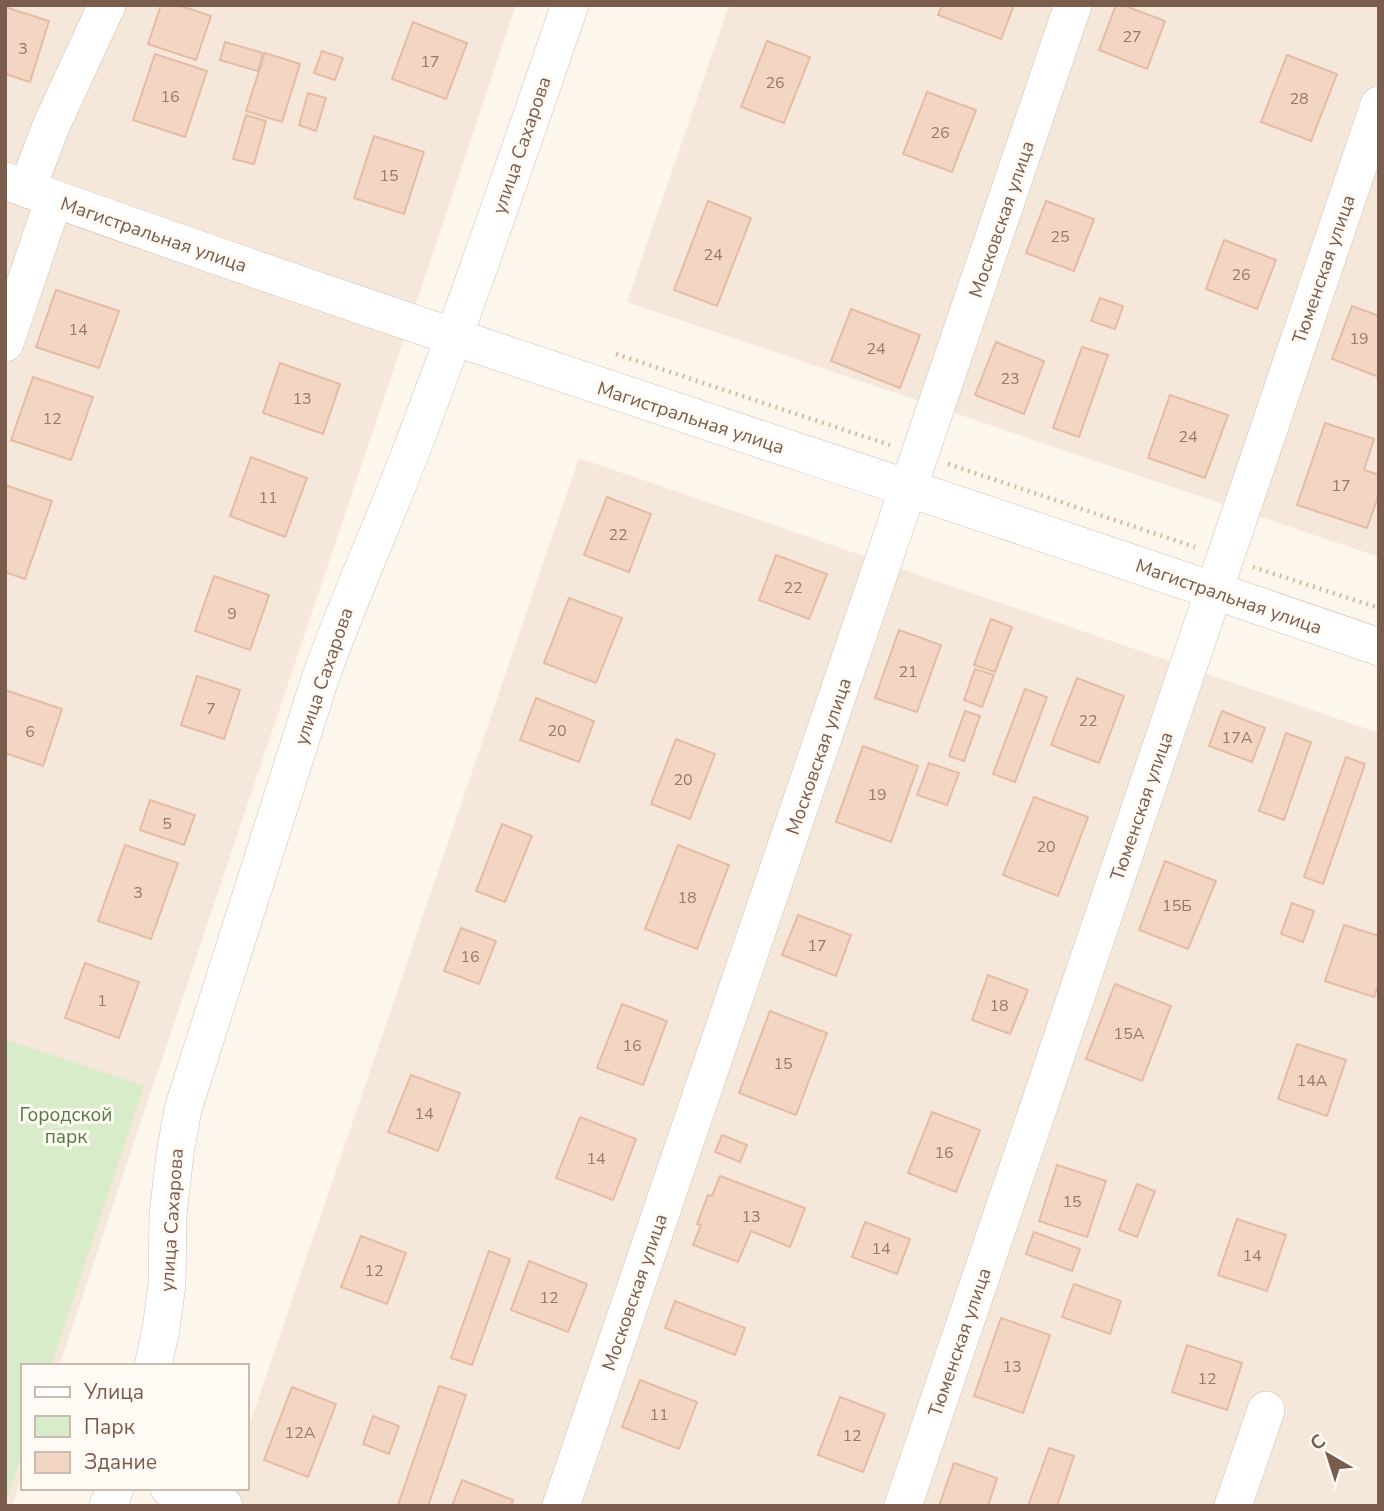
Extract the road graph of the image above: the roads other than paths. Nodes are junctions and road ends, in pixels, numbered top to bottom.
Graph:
1 (107, 5) edge
2 (570, 5) edge
3 (1073, 5) edge
4 (1379, 105) edge
5 (29, 190) edge
6 (454, 338) junction
7 (5, 343) edge
8 (909, 489) junction
9 (1220, 574) junction
10 (1379, 647) edge
11 (153, 1364) edge
12 (1266, 1410) dead end
13 (175, 1490) edge
14 (225, 1506) edge
15 (561, 1506) edge
16 (903, 1506) edge
17 (1233, 1506) edge

1 - 5 street
2 - 6 street, улица Сахарова
3 - 8 street, Московская улица
4 - 9 street, Тюменская улица
5 - 6 street, Магистральная улица
5 - 7 street
6 - 8 street, Магистральная улица
6 - 11 street, улица Сахарова
8 - 9 street, Магистральная улица
8 - 15 street, Московская улица
9 - 10 street, Магистральная улица
9 - 16 street, Тюменская улица
12 - 17 street
13 - 14 street

